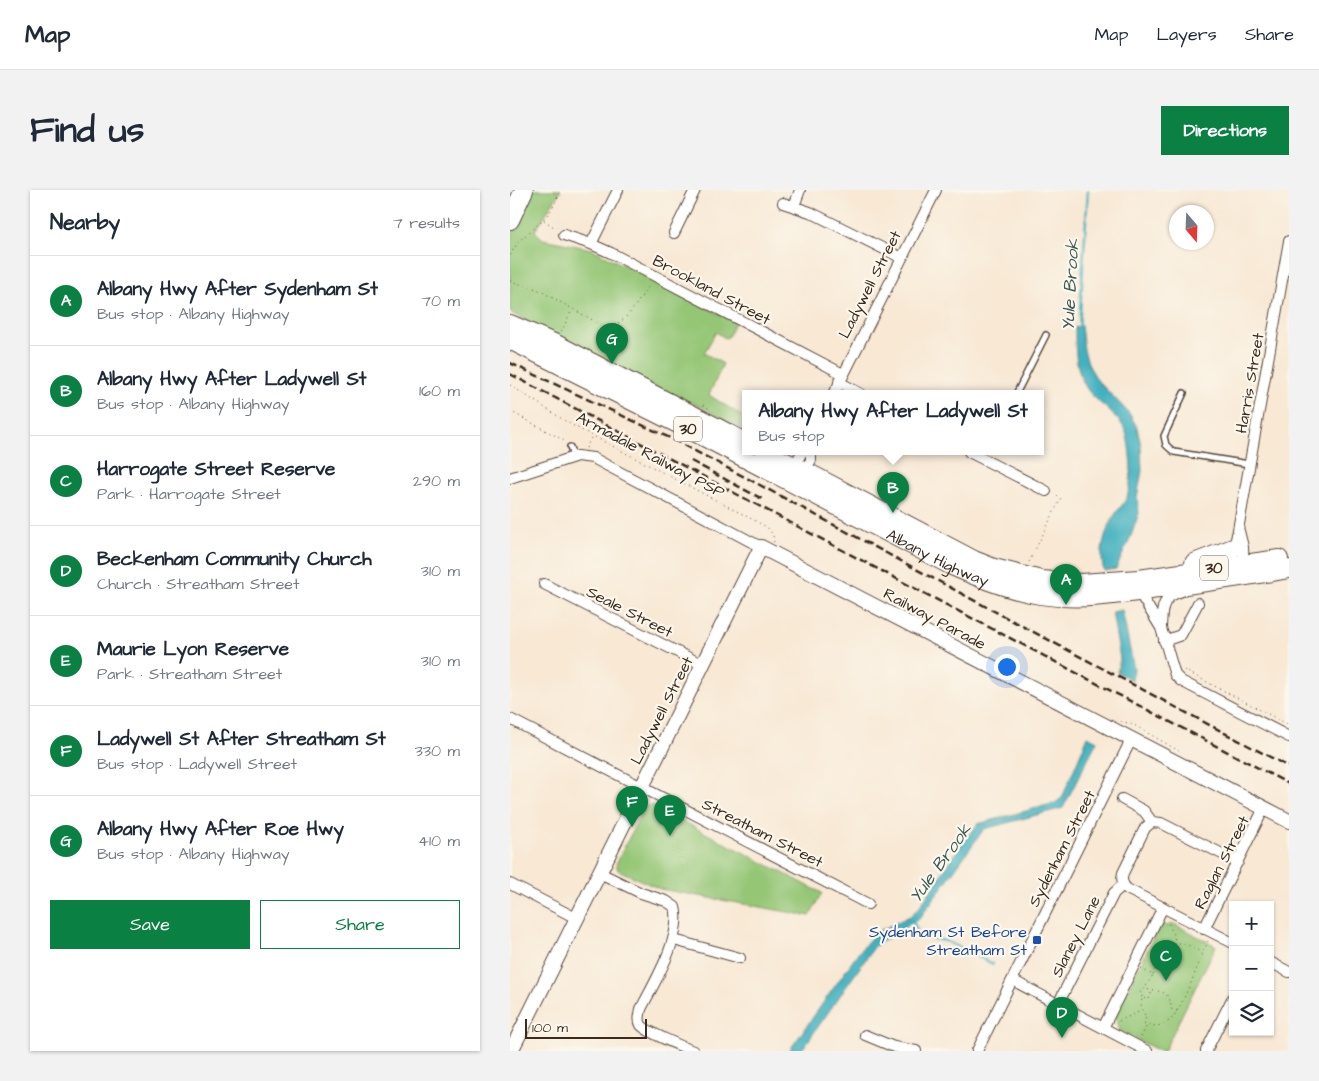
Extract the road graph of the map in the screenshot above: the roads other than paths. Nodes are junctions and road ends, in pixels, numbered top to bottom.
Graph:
1 (524, 190) edge
2 (618, 190) edge
3 (696, 190) edge
4 (800, 190) edge
5 (936, 190) edge
6 (783, 203) dead end
7 (794, 206) junction
8 (510, 220) edge
9 (561, 231) road end
10 (674, 233) dead end
11 (1289, 242) edge
12 (591, 244) junction
13 (902, 258) junction
14 (510, 324) edge
15 (1046, 335) dead end
16 (510, 340) edge
17 (841, 378) junction
18 (836, 390) edge
19 (857, 390) edge
20 (1018, 390) edge
21 (1184, 393) dead end
22 (742, 440) edge
23 (742, 447) edge
24 (761, 455) edge
25 (769, 455) edge
26 (811, 455) edge
27 (986, 456) edge
28 (1250, 464) junction
29 (797, 471) edge
30 (510, 478) edge
31 (1046, 491) road end
32 (1238, 530) junction
33 (767, 546) junction
34 (1289, 558) edge
35 (1235, 569) junction
36 (1289, 569) edge
37 (544, 584) dead end
38 (1139, 586) junction
39 (1198, 603) dead end
40 (1161, 628) junction
41 (1164, 640) junction
42 (703, 665) junction
43 (510, 719) edge
44 (1289, 737) edge
45 (1131, 740) junction
46 (642, 787) junction
47 (1122, 799) dead end
48 (1264, 808) junction
49 (1289, 821) edge
50 (1152, 822) junction
51 (1238, 862) junction
52 (600, 873) junction
53 (510, 884) edge
54 (1123, 885) junction
55 (868, 904) dead end
56 (1163, 907) junction
57 (576, 918) junction
58 (1204, 929) junction
59 (674, 940) junction
60 (1229, 941) edge
61 (740, 958) dead end
62 (1274, 964) edge
63 (1289, 972) edge
64 (1012, 980) junction
65 (1058, 1004) junction
66 (1229, 1005) edge
67 (1103, 1028) junction
68 (866, 1035) dead end
69 (1134, 1045) edge
70 (511, 1051) edge
71 (693, 1051) edge
72 (916, 1051) edge
73 (977, 1051) edge
74 (1147, 1051) edge
75 (1206, 1051) edge

1 - 8 highway
2 - 12 street
3 - 10 street
4 - 7 street
5 - 13 street, Ladywell Street
6 - 7 street
7 - 13 street
9 - 12 street, Brookland Street
11 - 28 street, Harris Street
12 - 17 street, Brookland Street
13 - 17 street, Ladywell Street
14 - 22 highway, 30
15 - 20 lane
16 - 23 highway, Albany Highway / 30
17 - 18 street, Ladywell Street
17 - 19 street, Brookland Street
21 - 28 lane
24 - 29 highway, Albany Highway / 30
25 - 29 highway, Albany Highway / 30
26 - 29 street
27 - 31 street
28 - 32 street, Harris Street
29 - 38 highway, Albany Highway / 30
30 - 33 street, Railway Parade
32 - 35 street, Harris Street
32 - 35 street, Harris Street
33 - 42 street, Ladywell Street
33 - 45 street, Railway Parade
34 - 35 highway, Albany Highway / 30
35 - 36 highway, Albany Highway / 30
35 - 38 highway, Albany Highway / 30
35 - 38 highway
35 - 40 street
37 - 42 street, Seale Street
38 - 40 street
39 - 41 street
40 - 41 street
41 - 44 street
42 - 46 street, Ladywell Street
43 - 46 street, Streatham Street
45 - 48 street, Railway Parade
45 - 64 street, Sydenham Street
46 - 52 street, Ladywell Street
46 - 55 street, Streatham Street
47 - 50 street
48 - 49 street, Railway Parade
48 - 51 street, Raglan Street
50 - 51 street
50 - 54 street
51 - 58 street, Raglan Street
52 - 57 street, Ladywell Street
52 - 59 street
53 - 57 street
54 - 56 street
54 - 65 street, Slaney Lane
56 - 58 street
56 - 67 street
57 - 70 street, Ladywell Street
58 - 60 street
59 - 61 street
59 - 71 street
62 - 63 street
64 - 65 street
64 - 73 street, Sydenham Street
65 - 67 street
66 - 75 street
67 - 69 street
68 - 72 street
69 - 74 street

